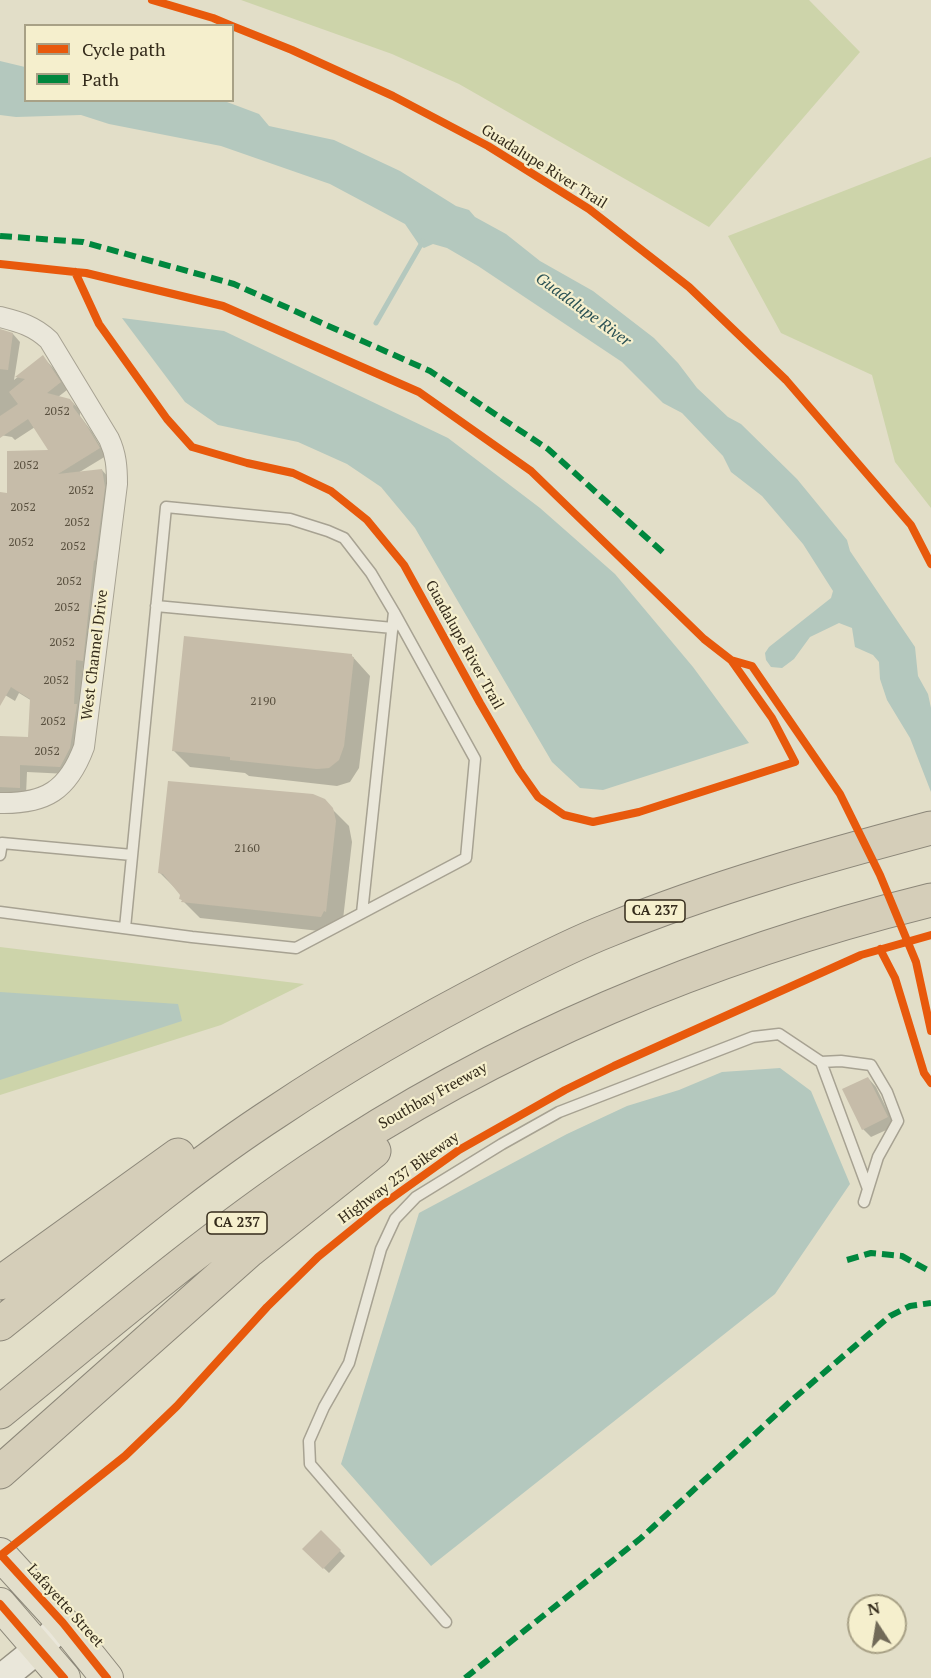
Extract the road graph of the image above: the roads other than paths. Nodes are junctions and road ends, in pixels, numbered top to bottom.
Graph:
1 (0, 317) edge
2 (156, 606) junction
3 (394, 612) junction
4 (393, 628) junction
5 (0, 803) edge
6 (931, 828) edge
7 (0, 855) edge
8 (132, 855) junction
9 (931, 900) edge
10 (0, 912) edge
11 (362, 913) junction
12 (126, 928) junction
13 (464, 1000) junction
14 (494, 1062) junction
15 (821, 1062) junction
16 (868, 1189) junction
17 (864, 1202) dead end
18 (0, 1283) edge
19 (0, 1324) edge
20 (0, 1412) edge
21 (0, 1472) edge
22 (0, 1554) edge
23 (0, 1604) edge
24 (446, 1622) dead end
25 (63, 1623) junction
26 (39, 1648) junction
27 (2, 1678) edge
28 (64, 1678) edge
29 (107, 1678) edge

1 - 5 street, West Channel Drive
2 - 3 lane
2 - 4 lane
2 - 8 lane
3 - 4 lane
3 - 11 lane
4 - 11 lane
6 - 13 highway, CA 237
7 - 8 lane
8 - 12 lane
9 - 14 highway, Southbay Freeway / CA 237
10 - 12 lane
11 - 12 lane
13 - 18 highway
13 - 19 highway, CA 237
14 - 20 highway, Southbay Freeway / CA 237
14 - 21 highway
15 - 16 lane
15 - 16 lane
15 - 24 lane
16 - 17 lane
22 - 25 main road, Lafayette Street
23 - 26 main road
25 - 26 street
25 - 29 main road, Lafayette Street
26 - 27 street
26 - 28 main road

